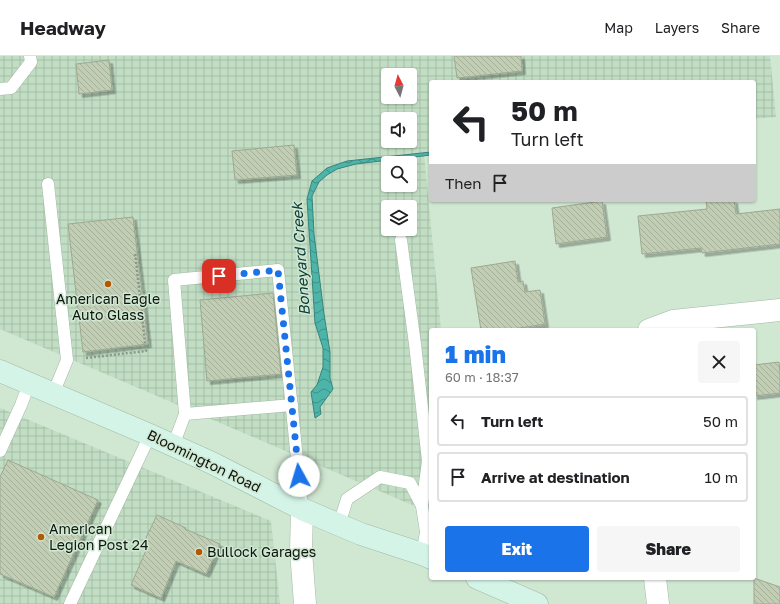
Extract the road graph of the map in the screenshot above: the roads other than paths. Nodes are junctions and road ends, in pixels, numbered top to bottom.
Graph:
1 (30, 56) edge
2 (0, 89) edge
3 (48, 184) dead end
4 (401, 240) dead end
5 (780, 310) edge
6 (654, 328) edge
7 (0, 371) edge
8 (29, 384) junction
9 (54, 394) junction
10 (292, 405) junction
11 (185, 414) junction
12 (150, 435) junction
13 (173, 446) junction
14 (2, 447) edge
15 (422, 506) junction
16 (302, 509) junction
17 (339, 524) junction
18 (426, 556) edge
19 (482, 580) edge
20 (655, 580) edge
21 (70, 604) edge
22 (305, 604) edge
23 (537, 604) edge
24 (658, 604) edge

1 - 2 lane
3 - 9 lane
4 - 15 lane
5 - 6 street
7 - 8 main road, Bloomington Road
8 - 9 main road, Bloomington Road
8 - 14 lane
9 - 12 main road, Bloomington Road
10 - 11 lane
10 - 11 lane
10 - 16 lane
11 - 13 lane
12 - 13 main road, Bloomington Road
12 - 21 lane
13 - 16 main road, Bloomington Road
15 - 17 lane
15 - 18 lane
16 - 17 main road, Bloomington Road
16 - 22 street
17 - 18 main road, Bloomington Road
19 - 23 main road
20 - 24 street

